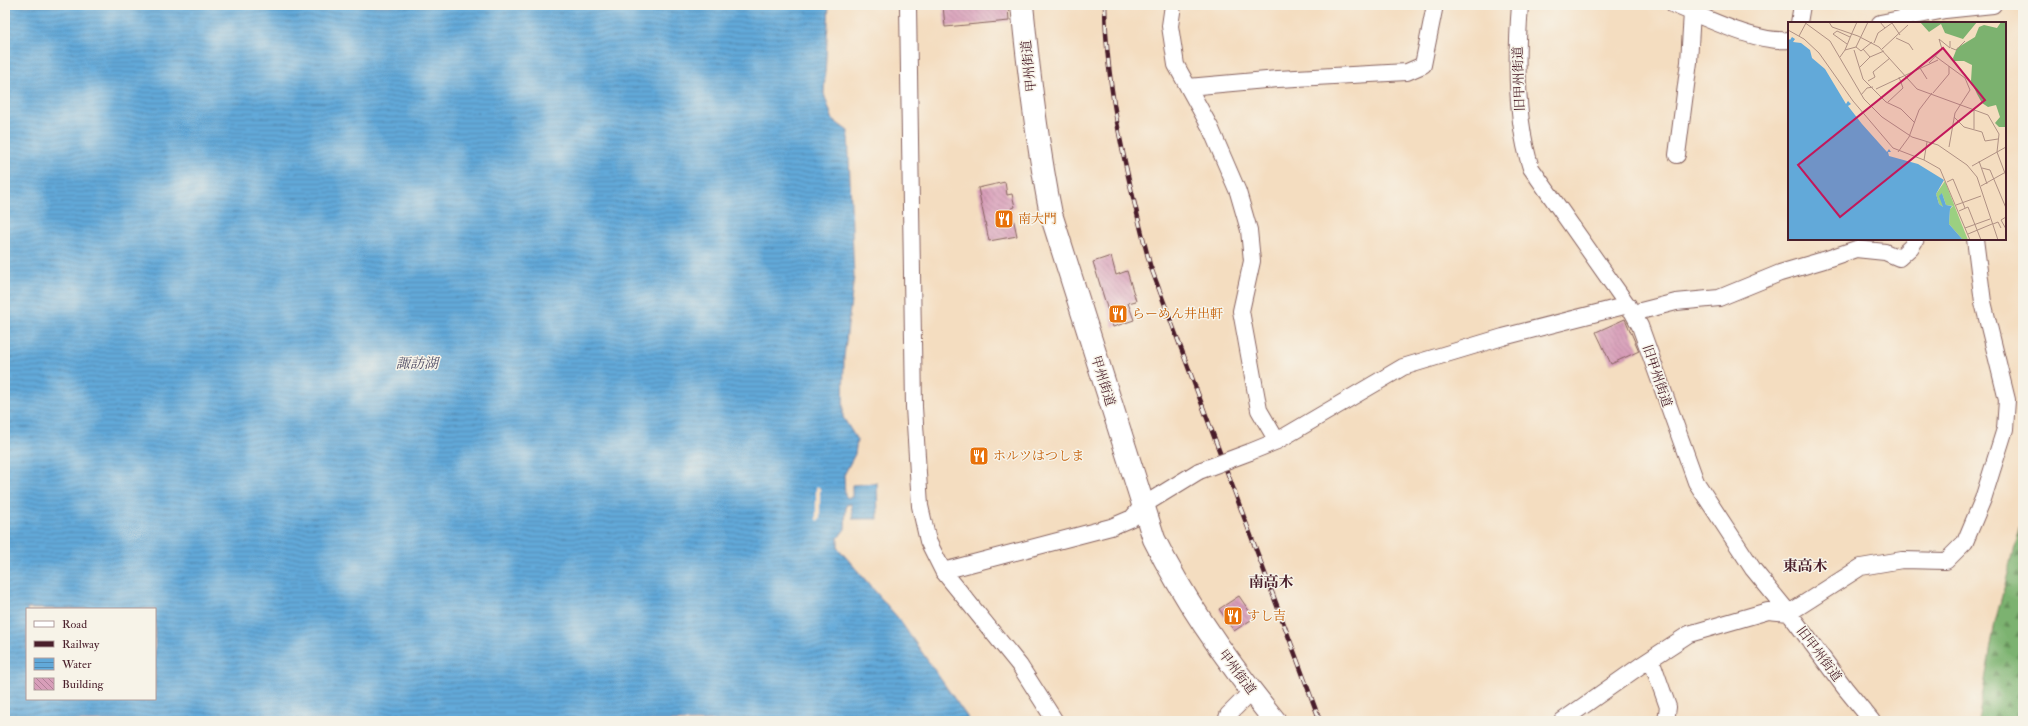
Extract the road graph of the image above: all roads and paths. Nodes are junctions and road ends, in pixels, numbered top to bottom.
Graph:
1 (908, 5) edge
2 (1022, 5) edge
3 (1172, 5) edge
4 (1435, 5) edge
5 (1520, 5) edge
6 (1674, 5) edge
7 (1802, 5) edge
8 (1993, 5) edge
9 (1692, 12) junction
10 (1906, 20) edge
11 (1799, 22) edge
12 (1889, 22) edge
13 (1788, 40) edge
14 (1188, 87) junction
15 (1677, 155) dead end
16 (1915, 240) edge
17 (1975, 240) edge
18 (1630, 309) junction
19 (1277, 441) junction
20 (1142, 506) junction
21 (943, 571) junction
22 (1789, 613) junction
23 (1651, 659) junction
24 (1251, 692) junction
25 (1055, 721) edge
26 (1226, 721) edge
27 (1275, 721) edge
28 (1562, 721) edge
29 (1666, 721) edge
30 (1872, 721) edge

1 - 21 street
2 - 20 highway, 甲州街道
3 - 14 street
4 - 14 street
5 - 18 street, 旧甲州街道
6 - 9 street
7 - 11 street
8 - 10 street
9 - 13 street
9 - 15 street
10 - 12 street
14 - 19 street
16 - 18 street
17 - 22 street
18 - 19 street
18 - 22 street, 旧甲州街道
19 - 20 street, bridge
20 - 21 street
20 - 24 highway, 甲州街道
21 - 25 street
22 - 23 street
22 - 30 street, 旧甲州街道
23 - 28 street
23 - 29 street
24 - 26 street
24 - 27 highway, 甲州街道

